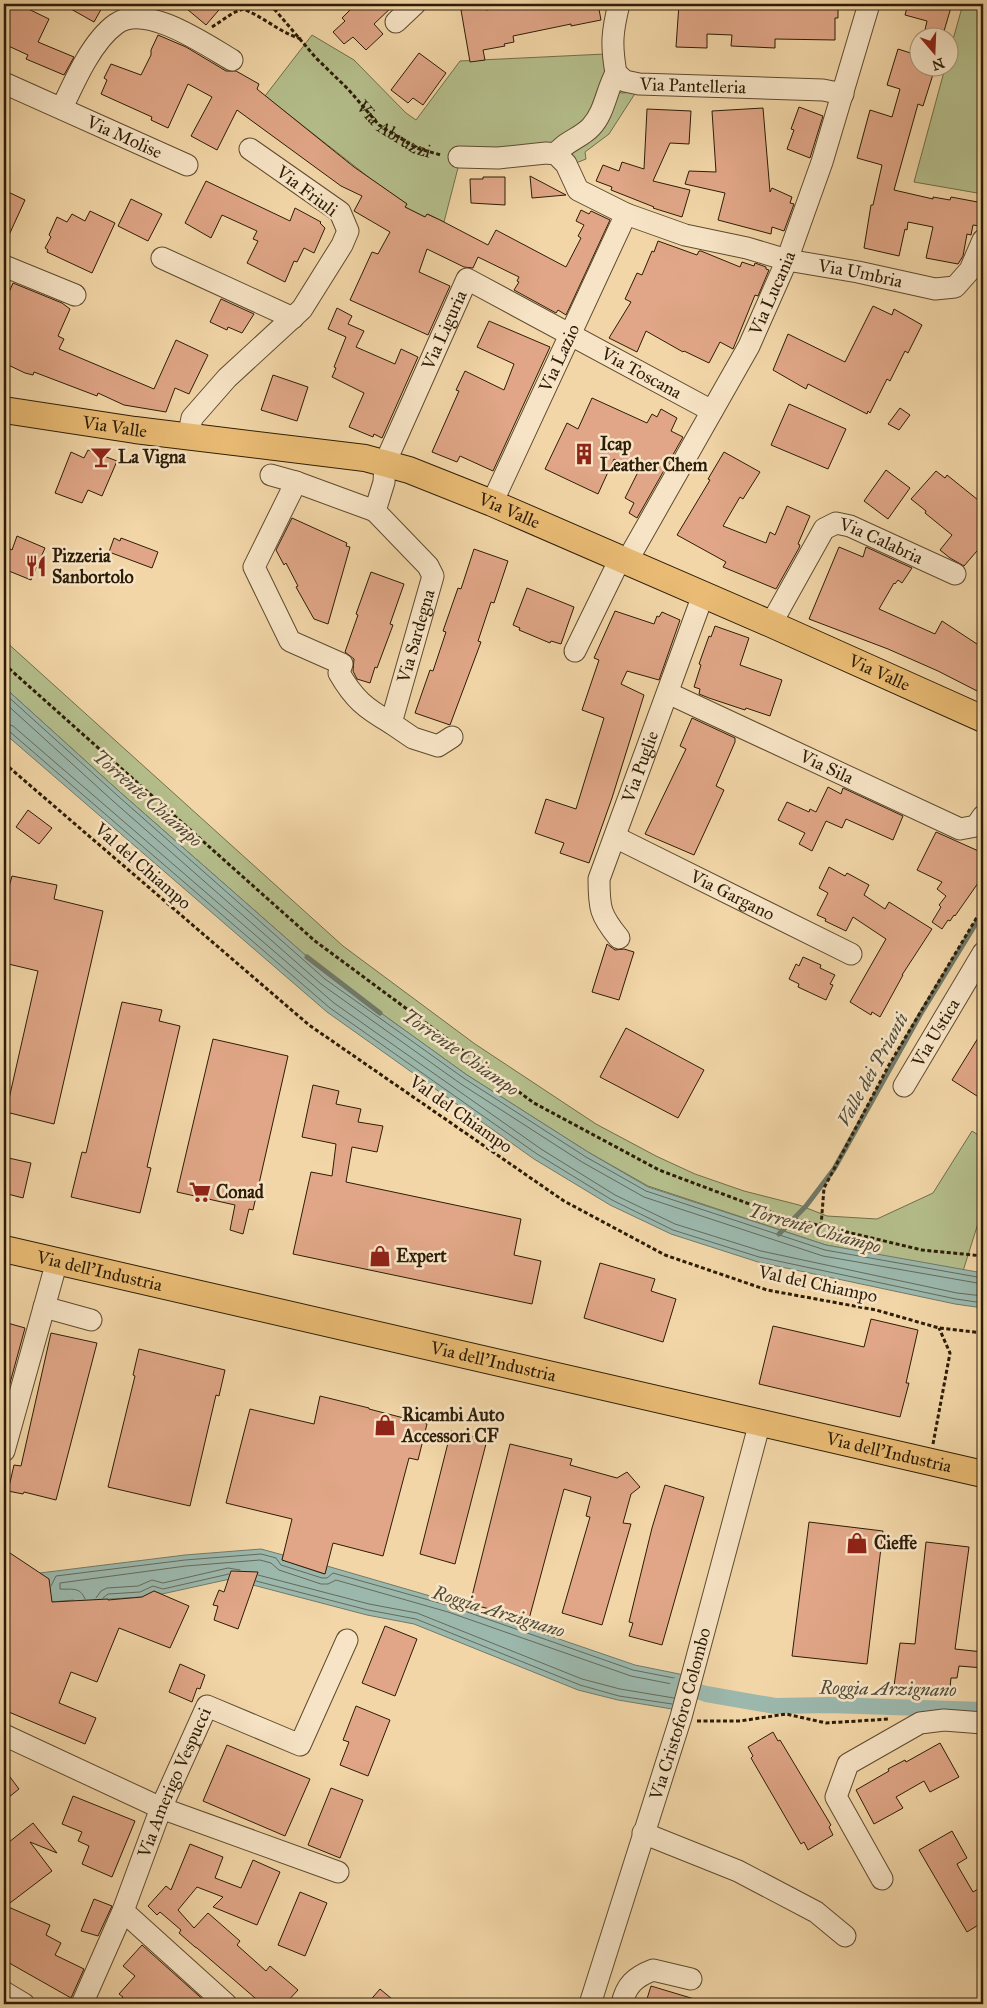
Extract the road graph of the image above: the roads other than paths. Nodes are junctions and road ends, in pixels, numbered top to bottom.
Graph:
1 (415, 4) edge
2 (619, 4) edge
3 (869, 4) edge
4 (396, 22) dead end
5 (232, 60) dead end
6 (616, 73) junction
7 (4, 83) edge
8 (843, 94) junction
9 (62, 108) junction
10 (250, 149) dead end
11 (556, 154) junction
12 (459, 157) road end
13 (187, 165) dead end
14 (626, 214) junction
15 (983, 240) edge
16 (162, 258) dead end
17 (787, 260) junction
18 (4, 266) edge
19 (75, 295) dead end
20 (294, 318) junction
21 (572, 334) junction
22 (4, 410) edge
23 (712, 411) junction
24 (188, 437) junction
25 (385, 463) junction
26 (270, 475) dead end
27 (296, 482) junction
28 (492, 503) junction
29 (375, 512) junction
30 (623, 560) junction
31 (954, 574) dead end
32 (703, 595) junction
33 (771, 624) junction
34 (575, 651) dead end
35 (668, 692) junction
36 (983, 719) edge
37 (391, 723) junction
38 (452, 737) dead end
39 (983, 816) edge
40 (615, 837) junction
41 (619, 938) dead end
42 (983, 953) edge
43 (851, 954) dead end
44 (904, 1086) dead end
45 (4, 1249) edge
46 (56, 1261) junction
47 (44, 1307) junction
48 (91, 1320) dead end
49 (760, 1422) junction
50 (4, 1451) edge
51 (983, 1474) edge
52 (347, 1640) dead end
53 (983, 1723) edge
54 (4, 1735) edge
55 (161, 1808) junction
56 (643, 1833) junction
57 (338, 1872) dead end
58 (882, 1879) dead end
59 (123, 1911) junction
60 (845, 1936) dead end
61 (691, 1979) dead end
62 (4, 1992) edge
63 (24, 2004) edge
64 (82, 2004) edge
65 (226, 2004) edge
66 (590, 2004) edge
67 (622, 2004) edge

1 - 4 street
2 - 6 street, Via Pantelleria
3 - 8 street, Via Lucania
5 - 9 street
6 - 8 street, Via Pantelleria
6 - 11 street
7 - 9 street, Via Molise
8 - 17 street, Via Lucania
9 - 13 street, Via Molise
10 - 20 street, Via Friuli
11 - 12 street, Via Abruzzi
11 - 14 street
14 - 17 street, Via Umbria
14 - 21 street, Via Lazio
15 - 17 street, Via Umbria
16 - 20 street
17 - 23 street, Via Lucania
18 - 19 street
20 - 24 street, Via Friuli
21 - 23 street, Via Toscana
21 - 25 street, Via Liguria
21 - 28 street, Via Lazio
22 - 24 main road, Via Valle
23 - 30 street, Via Lucania
24 - 25 main road, Via Valle
25 - 28 main road, Via Valle
25 - 29 street
26 - 27 street, Via Sardegna
27 - 29 street, Via Sardegna
27 - 37 street
28 - 30 main road, Via Valle
29 - 37 street, Via Sardegna
30 - 32 main road, Via Valle
30 - 34 street, Via Lucania
31 - 33 street, Via Calabria
32 - 33 main road, Via Valle
32 - 35 street, Via Puglie
33 - 36 main road, Via Valle
35 - 39 street, Via Sila
35 - 40 street, Via Puglie
37 - 38 street
40 - 41 street, Via Puglie
40 - 43 street, Via Gargano
42 - 44 street, Via Ustica
45 - 46 main road, Via dell'Industria
46 - 47 street
46 - 49 main road, Via dell'Industria
47 - 48 street
47 - 50 street
49 - 51 main road, Via dell'Industria
49 - 56 street, Via Cristoforo Colombo
52 - 55 street, Via Amerigo Vespucci
53 - 58 street
54 - 55 street
55 - 57 street
55 - 59 street, Via Amerigo Vespucci
56 - 60 street
56 - 66 street, Via Cristoforo Colombo
59 - 64 street, Via Amerigo Vespucci
59 - 65 street
61 - 67 street
62 - 63 street

